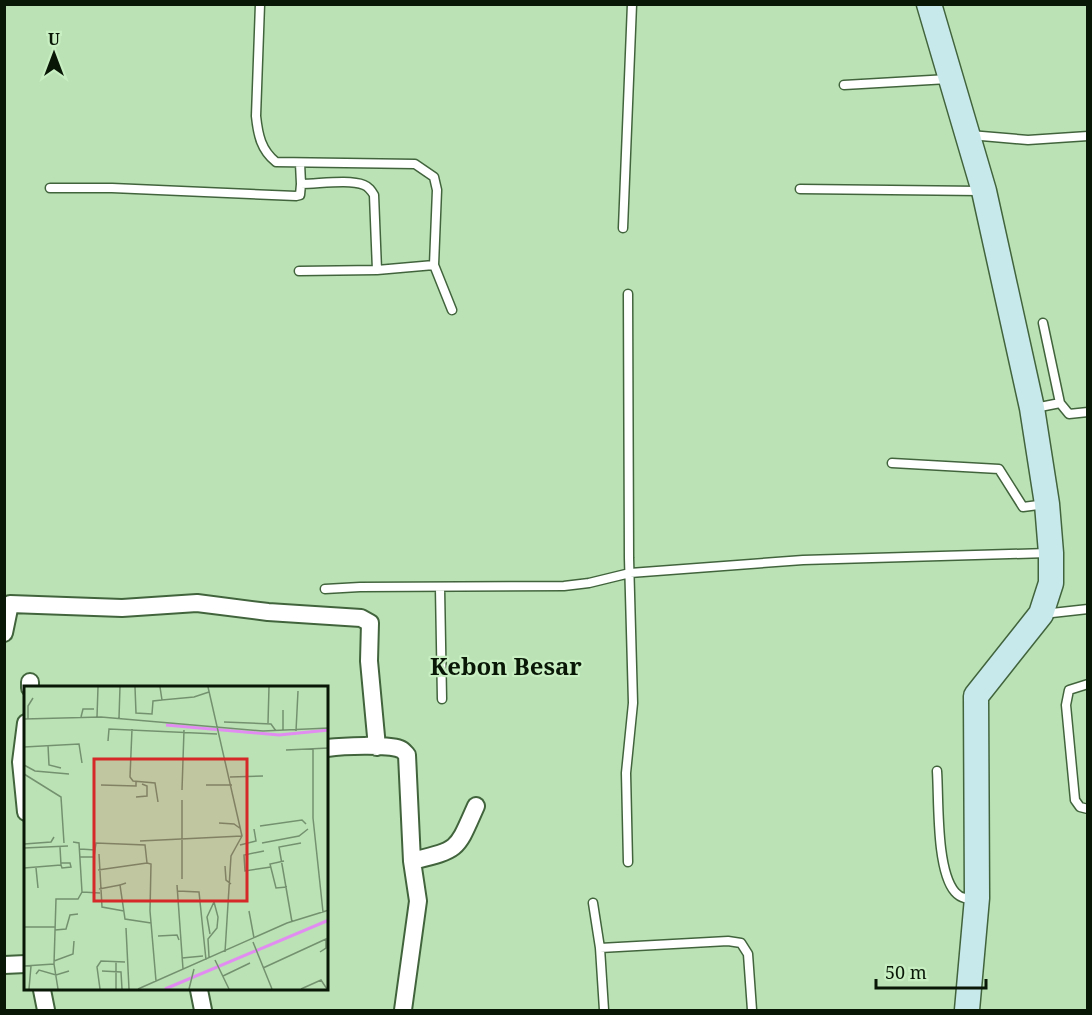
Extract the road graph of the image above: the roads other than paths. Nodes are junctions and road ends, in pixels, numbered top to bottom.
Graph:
1 (260, 4) edge
2 (632, 4) edge
3 (929, 4) edge
4 (951, 79) junction
5 (844, 85) dead end
6 (967, 135) junction
7 (1088, 136) edge
8 (300, 163) junction
9 (302, 184) junction
10 (50, 188) dead end
11 (800, 189) dead end
12 (984, 191) junction
13 (623, 228) dead end
14 (434, 265) junction
15 (377, 270) junction
16 (298, 271) dead end
17 (628, 294) dead end
18 (452, 310) dead end
19 (1043, 323) dead end
20 (1060, 404) junction
21 (1032, 408) junction
22 (1088, 411) edge
23 (892, 463) dead end
24 (1047, 504) junction
25 (1051, 553) junction
26 (630, 573) junction
27 (440, 588) junction
28 (325, 589) dead end
29 (1088, 609) edge
30 (1041, 614) junction
31 (4, 633) edge
32 (1088, 684) edge
33 (442, 699) dead end
34 (24, 739) edge
35 (377, 747) junction
36 (328, 748) edge
37 (937, 771) dead end
38 (24, 793) edge
39 (476, 806) dead end
40 (1088, 809) edge
41 (411, 861) junction
42 (628, 862) dead end
43 (976, 898) junction
44 (593, 903) dead end
45 (600, 948) junction
46 (24, 964) edge
47 (4, 965) edge
48 (42, 991) edge
49 (199, 991) edge
50 (46, 1011) edge
51 (203, 1011) edge
52 (403, 1011) edge
53 (604, 1011) edge
54 (752, 1011) edge
55 (967, 1011) edge

1 - 8 lane
2 - 13 lane
3 - 4 street
4 - 5 lane
4 - 6 street
6 - 7 lane
6 - 12 street
8 - 9 lane
8 - 14 lane
9 - 10 lane
9 - 15 lane
11 - 12 lane
12 - 21 street
14 - 15 lane
14 - 18 lane
15 - 16 lane
17 - 26 lane
19 - 20 lane
20 - 21 lane
20 - 22 lane
21 - 24 street
23 - 24 lane
24 - 25 street
25 - 26 lane
25 - 30 street
26 - 27 lane
26 - 42 lane
27 - 28 lane
27 - 33 lane
29 - 30 lane
30 - 43 street
31 - 35 street
32 - 40 lane
34 - 38 street
35 - 36 street
35 - 41 street
37 - 43 lane
39 - 41 street
41 - 52 street
43 - 55 street
44 - 45 lane
45 - 53 lane
45 - 54 lane
46 - 47 street
48 - 50 street
49 - 51 street

